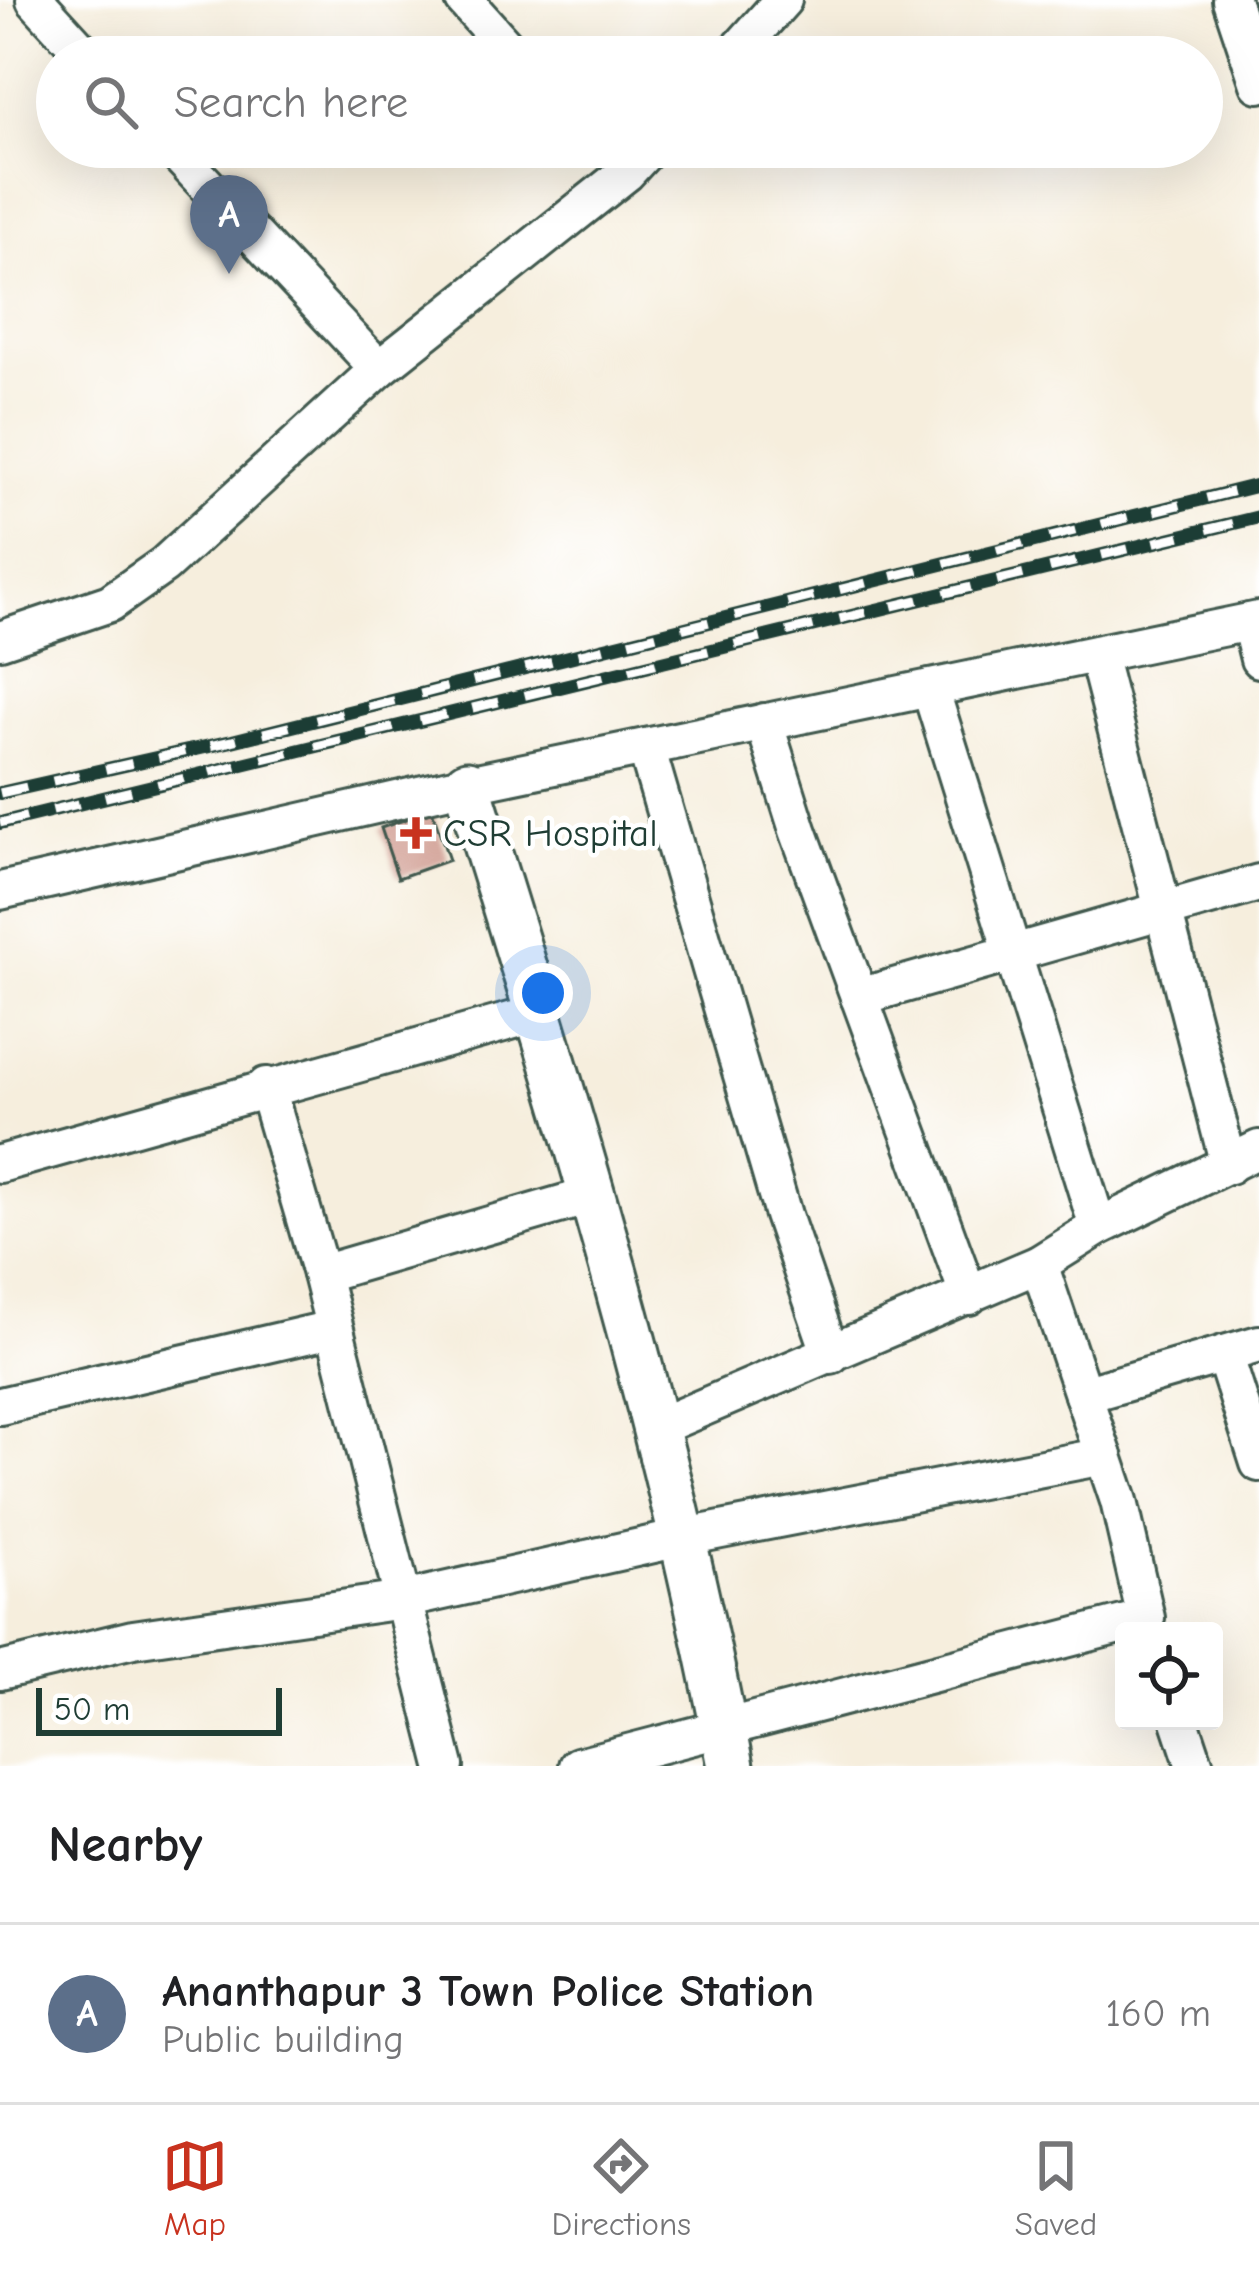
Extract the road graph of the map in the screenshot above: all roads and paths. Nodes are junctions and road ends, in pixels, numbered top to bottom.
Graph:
1 (35, 0) edge
2 (464, 0) edge
3 (783, 0) edge
4 (1231, 0) edge
5 (68, 36) edge
6 (496, 36) edge
7 (750, 36) edge
8 (1259, 84) edge
9 (191, 168) edge
10 (612, 168) edge
11 (379, 369) junction
12 (1254, 621) edge
13 (0, 640) edge
14 (1097, 654) junction
15 (1259, 658) edge
16 (930, 688) junction
17 (764, 722) junction
18 (646, 747) junction
19 (467, 784) junction
20 (1259, 883) edge
21 (0, 891) edge
22 (1163, 910) junction
23 (1015, 951) junction
24 (859, 997) junction
25 (539, 1013) junction
26 (266, 1086) junction
27 (1244, 1157) edge
28 (0, 1164) edge
29 (593, 1195) junction
30 (1098, 1227) junction
31 (1039, 1264) junction
32 (321, 1274) junction
33 (969, 1296) junction
34 (332, 1329) junction
35 (1241, 1349) edge
36 (831, 1355) junction
37 (1083, 1395) junction
38 (0, 1406) edge
39 (656, 1428) junction
40 (1104, 1456) junction
41 (1259, 1462) edge
42 (686, 1537) junction
43 (403, 1600) junction
44 (1147, 1622) edge
45 (1115, 1634) edge
46 (0, 1670) edge
47 (1183, 1730) edge
48 (727, 1747) edge
49 (445, 1766) edge
50 (578, 1766) edge
51 (1195, 1766) edge

1 - 5 street
2 - 6 street
3 - 7 street
4 - 8 street
9 - 11 street
10 - 11 street
11 - 13 street
12 - 14 street
12 - 15 street
14 - 16 street
14 - 22 street
16 - 17 street
16 - 23 street
17 - 18 street
17 - 24 street
18 - 19 street
18 - 36 street
19 - 21 street
19 - 25 street
20 - 22 street
22 - 23 street
22 - 27 street
23 - 24 street
23 - 30 street
24 - 33 street
25 - 26 street
25 - 29 street
26 - 28 street
26 - 32 street
27 - 30 street
29 - 32 street
29 - 39 street
30 - 31 street
31 - 33 street
31 - 37 street
32 - 34 street
33 - 36 street
34 - 38 street
34 - 43 street
35 - 37 street
35 - 41 street
36 - 39 street
37 - 40 street
39 - 42 street
40 - 42 street
40 - 44 street
42 - 43 street
42 - 48 street
43 - 46 street
43 - 49 street
45 - 48 street
47 - 51 street
48 - 50 street

